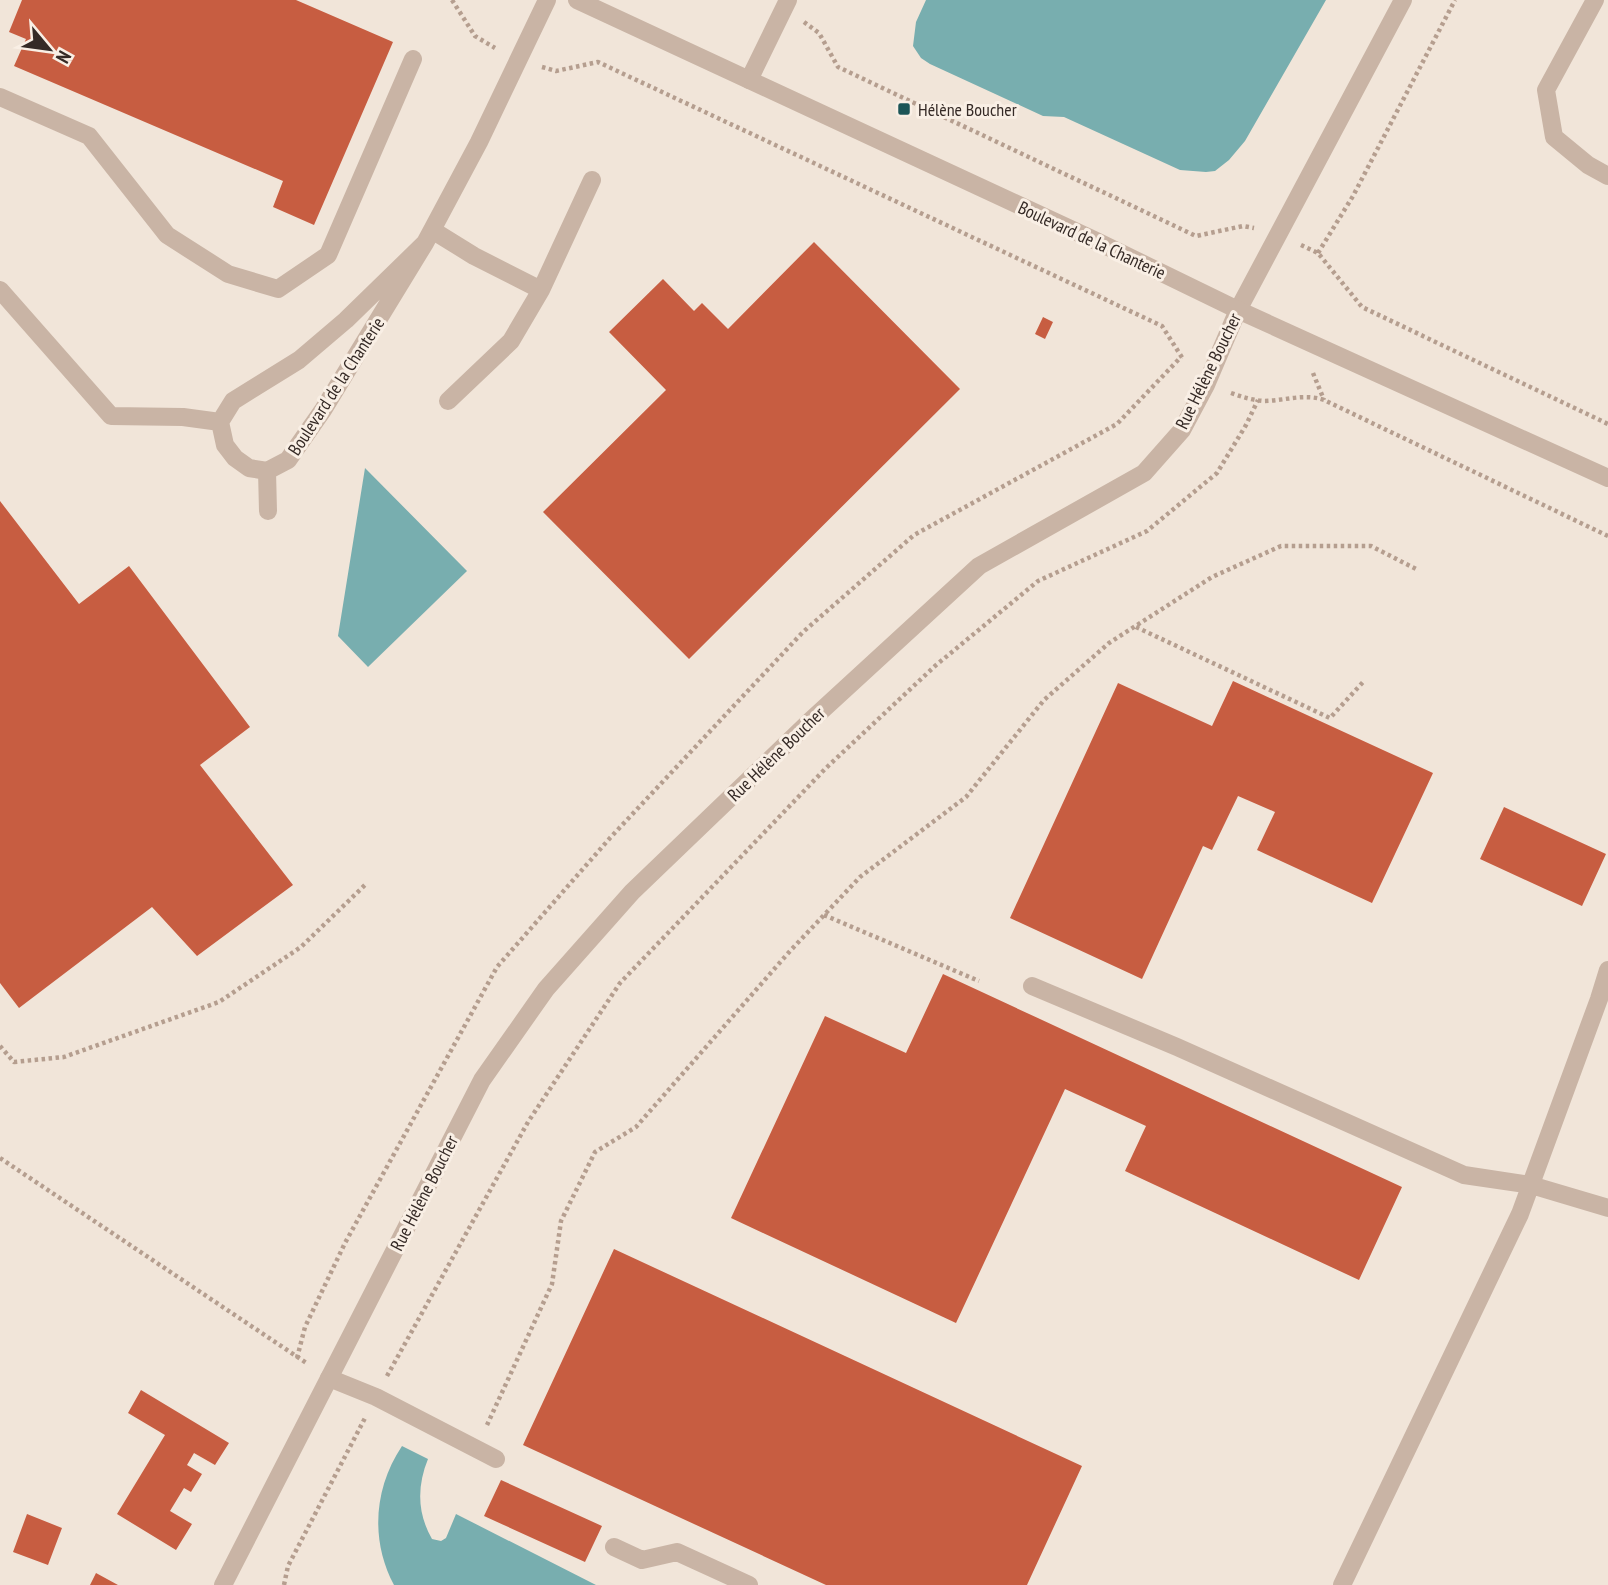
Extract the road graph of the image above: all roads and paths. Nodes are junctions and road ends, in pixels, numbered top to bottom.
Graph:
1 (452, 0) edge
2 (547, 0) edge
3 (577, 0) edge
4 (1403, 0) edge
5 (1455, 0) edge
6 (1595, 0) edge
7 (786, 5) edge
8 (495, 48) dead end
9 (413, 59) dead end
10 (545, 69) dead end
11 (749, 80) junction
12 (0, 97) edge
13 (1608, 176) edge
14 (592, 180) dead end
15 (1242, 226) dead end
16 (428, 237) junction
17 (0, 290) edge
18 (541, 290) junction
19 (1238, 310) junction
20 (1181, 357) dead end
21 (448, 401) dead end
22 (220, 422) junction
23 (1608, 424) edge
24 (267, 471) junction
25 (1608, 478) edge
26 (268, 511) dead end
27 (1608, 536) edge
28 (1416, 569) dead end
29 (1135, 627) junction
30 (1364, 681) dead end
31 (366, 884) dead end
32 (824, 915) junction
33 (1608, 970) edge
34 (979, 981) dead end
35 (1032, 986) dead end
36 (0, 1046) edge
37 (0, 1158) edge
38 (1531, 1185) junction
39 (1608, 1209) edge
40 (298, 1358) dead end
41 (329, 1378) junction
42 (376, 1396) junction
43 (476, 1448) junction
44 (496, 1459) dead end
45 (614, 1547) dead end
46 (223, 1585) edge
47 (284, 1585) edge
48 (749, 1585) edge
49 (1342, 1585) edge

1 - 8 path
2 - 16 street, Boulevard de la Chanterie
3 - 11 street, Boulevard de la Chanterie
4 - 19 street, Rue Hélène Boucher
5 - 23 path
6 - 13 street
7 - 11 street
7 - 15 path
9 - 12 street
10 - 20 path
11 - 19 street, Boulevard de la Chanterie
14 - 18 street
16 - 18 street
16 - 22 street, Boulevard de la Chanterie
16 - 24 street, Boulevard de la Chanterie
17 - 22 street
18 - 21 street
19 - 25 street, Boulevard de la Chanterie
19 - 41 street, Rue Hélène Boucher
22 - 24 street
24 - 26 street
27 - 42 path
28 - 29 path
29 - 30 path
29 - 32 path
31 - 36 path
32 - 34 path
32 - 43 path
33 - 38 street
35 - 38 street
37 - 40 path
38 - 39 street
38 - 49 street
41 - 42 street
41 - 46 street, Rue Hélène Boucher
42 - 43 street
42 - 47 path
43 - 44 street
45 - 48 street

